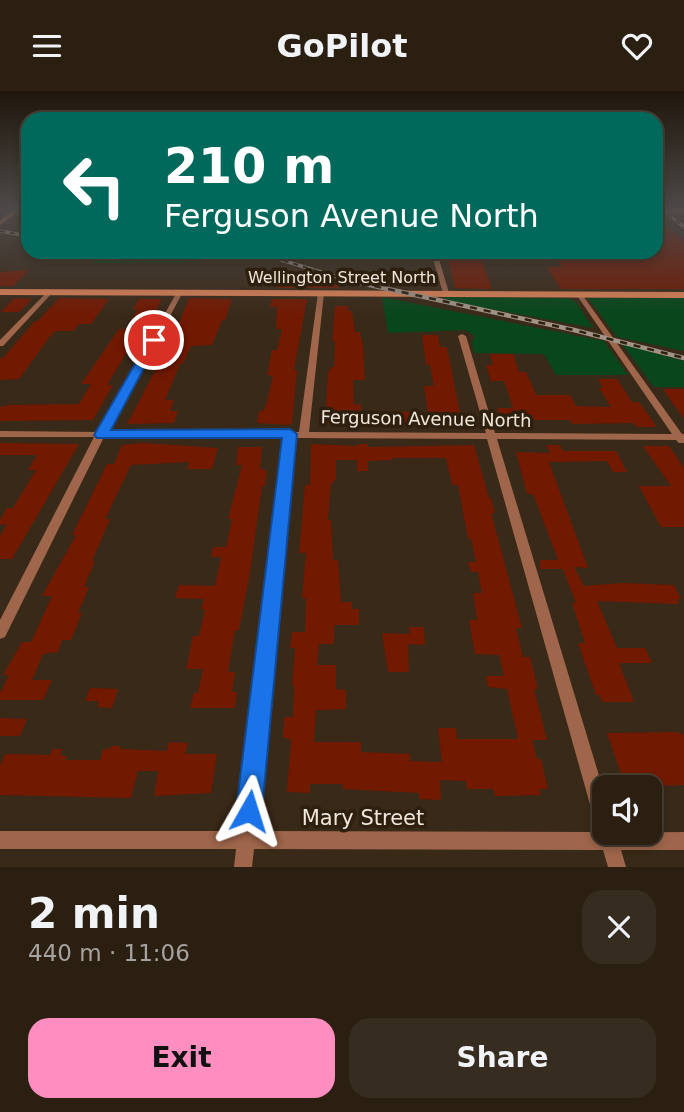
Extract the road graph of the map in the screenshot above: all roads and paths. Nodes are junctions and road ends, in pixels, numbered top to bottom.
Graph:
1 (436, 259) edge
2 (0, 292) edge
3 (50, 292) junction
4 (180, 292) junction
5 (321, 293) junction
6 (446, 293) junction
7 (579, 294) junction
8 (684, 295) edge
9 (462, 336) dead end
10 (0, 344) edge
11 (0, 434) edge
12 (297, 434) junction
13 (102, 435) junction
14 (490, 436) junction
15 (682, 439) edge
16 (0, 633) edge
17 (592, 781) edge
18 (592, 837) edge
19 (0, 840) edge
20 (246, 840) junction
21 (662, 840) edge
22 (684, 841) edge
23 (610, 845) edge
24 (243, 867) edge
25 (617, 867) edge

1 - 6 street
2 - 3 main road, Wellington Street North
3 - 4 main road, Wellington Street North
3 - 10 street
4 - 5 main road, Wellington Street North
4 - 13 street
5 - 6 main road, Wellington Street North
5 - 12 street
6 - 7 main road, Wellington Street North
7 - 8 main road, Wellington Street North
7 - 15 street
9 - 14 street
11 - 13 street, Ferguson Avenue North
12 - 13 street, Ferguson Avenue North
12 - 14 street, Ferguson Avenue North
12 - 20 street
13 - 16 street
14 - 15 street, Ferguson Avenue North
14 - 17 street
18 - 20 street, Mary Street
19 - 20 street, Mary Street
20 - 24 street
21 - 22 street, Mary Street
23 - 25 street

